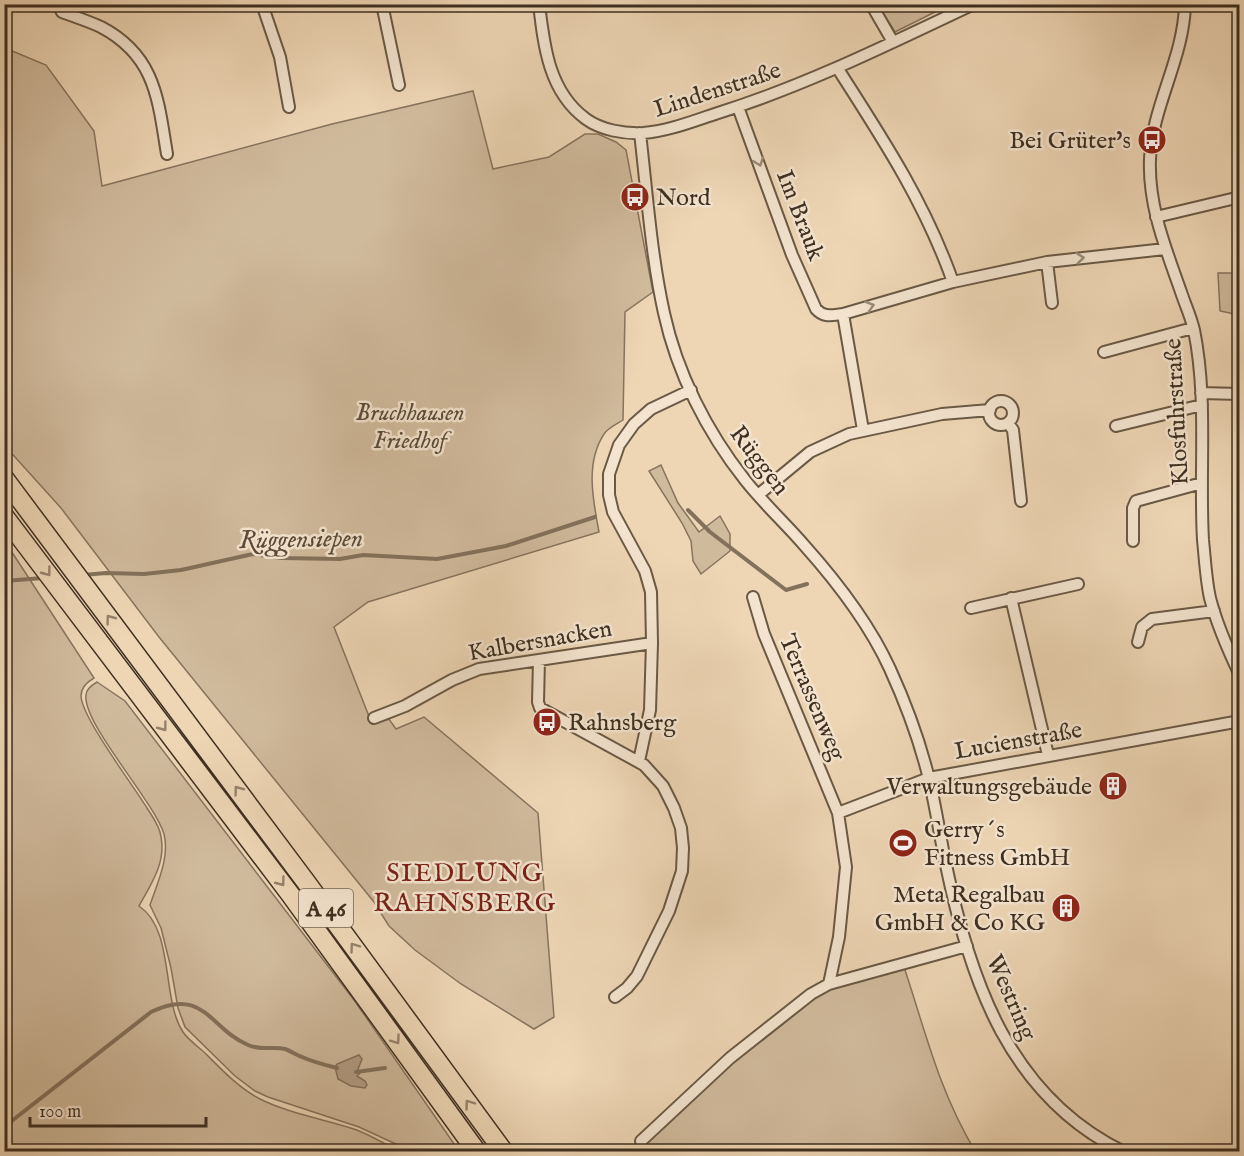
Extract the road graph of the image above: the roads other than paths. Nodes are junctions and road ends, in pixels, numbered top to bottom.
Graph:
1 (58, 4) edge
2 (262, 4) edge
3 (382, 4) edge
4 (539, 4) edge
5 (871, 4) edge
6 (974, 4) edge
7 (1185, 4) edge
8 (893, 42) junction
9 (838, 69) junction
10 (399, 85) dead end
11 (289, 107) dead end
12 (738, 107) junction
13 (640, 133) junction
14 (168, 154) dead end
15 (1239, 197) edge
16 (1156, 217) junction
17 (1166, 249) junction
18 (1047, 262) junction
19 (953, 282) junction
20 (1052, 303) dead end
21 (843, 314) junction
22 (1194, 328) junction
23 (1104, 352) dead end
24 (691, 390) junction
25 (1239, 394) edge
26 (1202, 399) junction
27 (990, 410) junction
28 (1008, 423) junction
29 (1116, 426) dead end
30 (863, 430) junction
31 (4, 478) edge
32 (1202, 483) junction
33 (759, 495) junction
34 (1021, 501) dead end
35 (8, 521) edge
36 (1133, 541) dead end
37 (1078, 584) dead end
38 (753, 597) dead end
39 (1011, 598) junction
40 (971, 608) dead end
41 (1214, 610) junction
42 (1138, 642) dead end
43 (652, 643) junction
44 (539, 660) junction
45 (1239, 675) edge
46 (374, 718) dead end
47 (1239, 721) edge
48 (1048, 755) junction
49 (639, 761) junction
50 (929, 778) junction
51 (838, 813) junction
52 (967, 946) junction
53 (829, 984) junction
54 (615, 997) dead end
55 (641, 1141) dead end
56 (477, 1152) edge
57 (504, 1152) edge
58 (1124, 1152) edge

1 - 14 street
2 - 11 street
3 - 10 street
4 - 13 street, Lindenstraße
5 - 8 street
6 - 8 street, Lindenstraße
7 - 16 street, Klosfuhrstraße
8 - 9 street, Lindenstraße
9 - 12 street, Lindenstraße
9 - 19 street
12 - 13 street, Lindenstraße
12 -> 21 street, Im Brauk
13 - 24 street, Rüggen
15 - 16 street
16 - 17 street, Klosfuhrstraße
18 -> 17 street, Im Brauk
17 - 22 street, Klosfuhrstraße
18 - 19 street, Im Brauk
18 - 20 street
21 -> 19 street, Im Brauk
21 - 30 street
22 - 23 street
22 - 26 street, Klosfuhrstraße
24 - 33 street, Rüggen
24 - 43 street
25 - 26 street
26 - 29 street
26 - 32 street, Klosfuhrstraße
27 - 28 street
27 - 28 street
27 - 30 street
28 - 34 street
30 - 33 street
57 -> 31 highway, A 46
32 - 36 street
32 - 41 street, Klosfuhrstraße
33 - 50 street, Rüggen
35 -> 56 highway, A 46
37 - 39 street
38 - 51 street, Terrassenweg
39 - 40 street
39 - 48 street
41 - 42 street
41 - 45 street, Klosfuhrstraße
43 - 44 street, Kalbersnacken
43 - 49 street
44 - 46 street, Kalbersnacken
44 - 49 street
47 - 48 street, Lucienstraße
48 - 50 street, Lucienstraße
49 - 54 street
50 - 51 street, Lucienstraße
50 - 52 street, Westring
51 - 53 street
52 - 53 street
52 - 58 street, Westring
53 - 55 street

